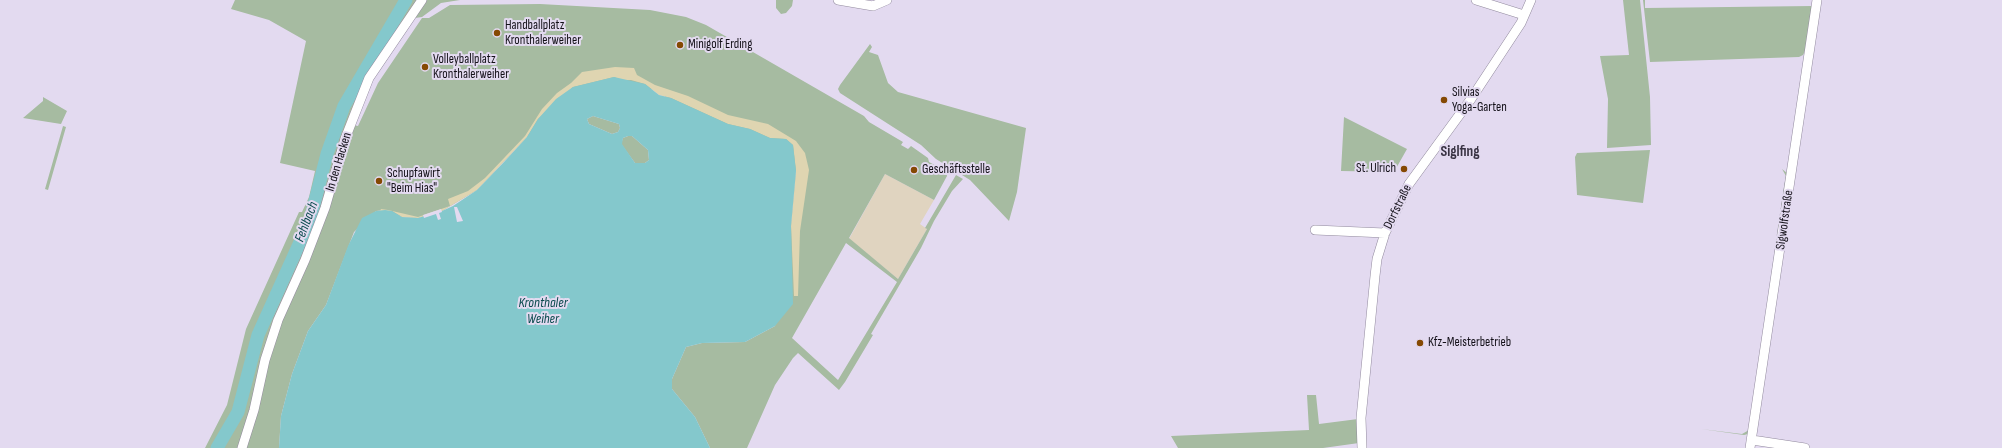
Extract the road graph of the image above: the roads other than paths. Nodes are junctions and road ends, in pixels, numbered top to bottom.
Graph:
1 (422, 0) edge
2 (838, 0) edge
3 (1476, 0) edge
4 (1531, 0) edge
5 (1817, 0) edge
6 (886, 1) edge
7 (1524, 15) junction
8 (1315, 230) dead end
9 (1385, 233) junction
10 (1751, 444) edge
11 (242, 448) edge
12 (1362, 448) edge
13 (1805, 448) edge

1 - 11 street, In den Hacken
2 - 6 street
3 - 7 street
4 - 7 street, Dorfstraße
5 - 10 street, Sigwolfstraße
7 - 9 street, Dorfstraße
8 - 9 street
9 - 12 street, Dorfstraße
10 - 13 street, Sigwolfstraße

